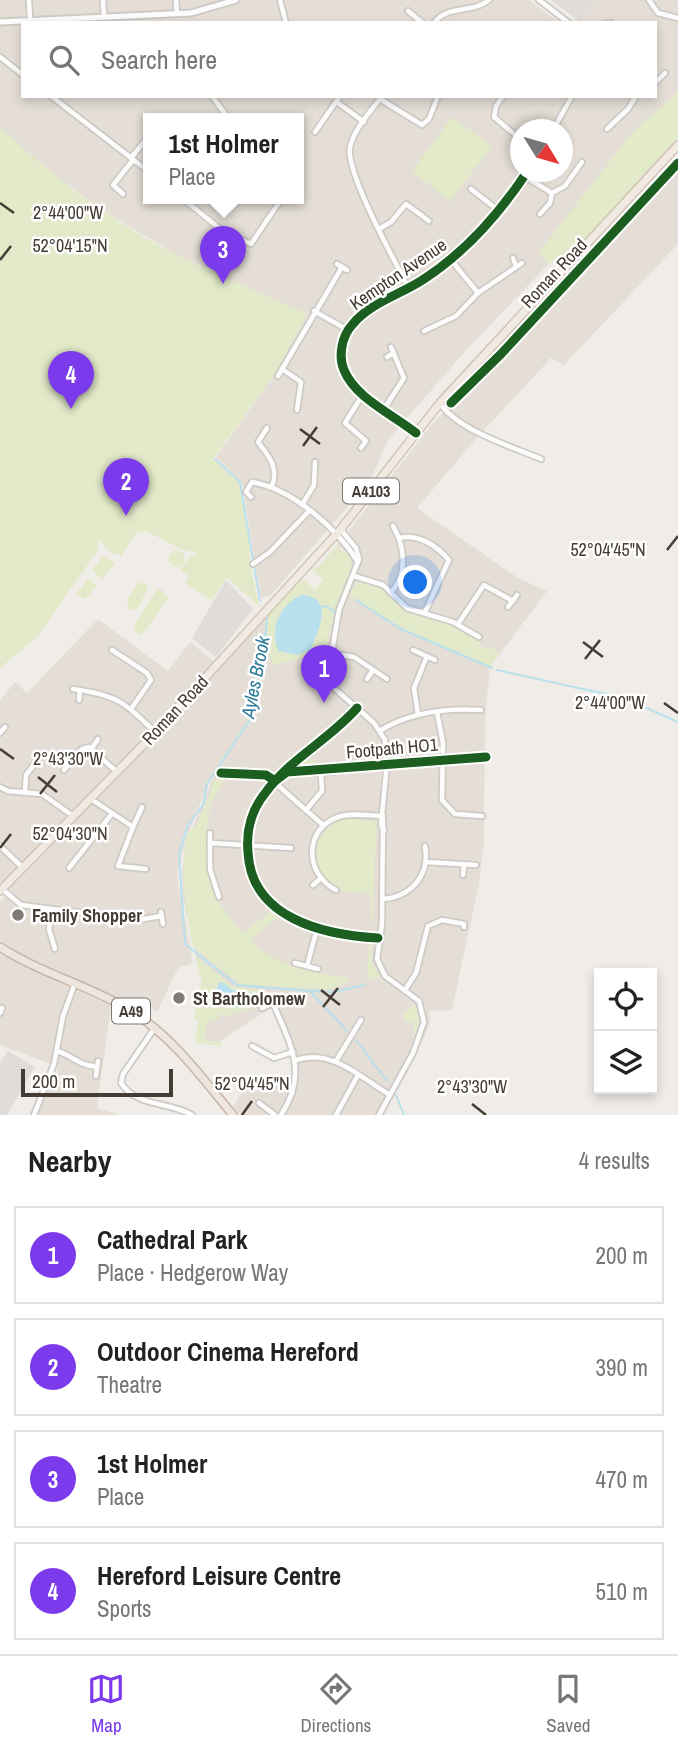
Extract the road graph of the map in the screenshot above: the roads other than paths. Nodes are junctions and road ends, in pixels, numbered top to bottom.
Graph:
1 (29, 0) edge
2 (103, 0) edge
3 (176, 0) edge
4 (236, 0) edge
5 (280, 0) edge
6 (489, 0) edge
7 (539, 0) edge
8 (649, 0) edge
9 (408, 11) dead end
10 (177, 14) junction
11 (157, 15) junction
12 (104, 17) junction
13 (678, 18) edge
14 (30, 20) junction
15 (94, 20) edge
16 (57, 21) edge
17 (158, 21) edge
18 (285, 21) edge
19 (420, 21) edge
20 (436, 21) edge
21 (566, 21) edge
22 (0, 22) edge
23 (0, 57) edge
24 (21, 73) edge
25 (666, 73) dead end
26 (657, 81) edge
27 (54, 98) edge
28 (213, 98) edge
29 (339, 98) edge
30 (381, 98) edge
31 (437, 98) edge
32 (502, 98) edge
33 (571, 98) edge
34 (634, 98) edge
35 (338, 103) junction
36 (224, 113) edge
37 (559, 119) edge
38 (363, 122) junction
39 (607, 129) dead end
40 (510, 131) edge
41 (314, 132) dead end
42 (143, 144) edge
43 (678, 145) edge
44 (132, 159) junction
45 (582, 162) dead end
46 (678, 163) edge
47 (143, 168) edge
48 (520, 182) edge
49 (537, 182) edge
50 (471, 189) dead end
51 (552, 193) junction
52 (123, 194) dead end
53 (189, 204) edge
54 (278, 204) edge
55 (499, 211) junction
56 (540, 214) dead end
57 (429, 221) dead end
58 (379, 229) junction
59 (513, 258) dead end
60 (451, 260) junction
61 (522, 262) dead end
62 (516, 265) junction
63 (342, 267) dead end
64 (409, 289) junction
65 (478, 293) junction
66 (314, 311) junction
67 (348, 330) junction
68 (424, 331) dead end
69 (500, 338) junction
70 (508, 346) junction
71 (387, 357) dead end
72 (282, 369) junction
73 (278, 376) dead end
74 (363, 394) junction
75 (440, 403) junction
76 (451, 403) dead end
77 (384, 409) junction
78 (297, 410) dead end
79 (267, 428) dead end
80 (416, 433) junction
81 (361, 448) dead end
82 (541, 459) dead end
83 (315, 462) dead end
84 (272, 486) junction
85 (251, 497) dead end
86 (302, 505) junction
87 (309, 511) junction
88 (393, 526) dead end
89 (337, 533) junction
90 (399, 538) junction
91 (253, 564) dead end
92 (354, 576) junction
93 (391, 592) junction
94 (517, 595) dead end
95 (513, 601) junction
96 (508, 607) dead end
97 (425, 612) junction
98 (458, 624) junction
99 (480, 637) dead end
100 (112, 650) dead end
101 (413, 650) dead end
102 (329, 653) junction
103 (427, 656) junction
104 (435, 660) dead end
105 (373, 670) junction
106 (367, 679) dead end
107 (387, 679) dead end
108 (73, 689) dead end
109 (80, 690) junction
110 (79, 700) dead end
111 (357, 708) junction
112 (131, 709) junction
113 (481, 710) dead end
114 (436, 712) junction
115 (418, 715) junction
116 (5, 727) dead end
117 (381, 730) junction
118 (155, 732) junction
119 (0, 733) edge
120 (98, 739) dead end
121 (92, 748) junction
122 (38, 760) dead end
123 (64, 769) dead end
124 (117, 771) junction
125 (334, 772) dead end
126 (314, 773) dead end
127 (321, 773) junction
128 (274, 782) junction
129 (0, 787) edge
130 (25, 791) junction
131 (91, 798) junction
132 (142, 807) dead end
133 (306, 810) junction
134 (111, 815) junction
135 (73, 816) junction
136 (482, 816) dead end
137 (383, 818) junction
138 (323, 825) junction
139 (132, 828) junction
140 (210, 833) dead end
141 (210, 844) junction
142 (247, 845) junction
143 (0, 846) edge
144 (425, 846) dead end
145 (291, 848) dead end
146 (426, 862) junction
147 (464, 865) junction
148 (476, 866) dead end
149 (23, 868) junction
150 (69, 868) dead end
151 (146, 869) dead end
152 (463, 875) dead end
153 (320, 879) junction
154 (313, 885) dead end
155 (1, 890) edge
156 (336, 890) dead end
157 (219, 897) dead end
158 (382, 898) junction
159 (51, 909) junction
160 (163, 924) dead end
161 (464, 928) dead end
162 (317, 929) junction
163 (378, 938) junction
164 (0, 947) edge
165 (55, 949) dead end
166 (295, 963) dead end
167 (307, 966) junction
168 (318, 969) dead end
169 (74, 986) junction
170 (405, 990) junction
171 (286, 998) dead end
172 (273, 1003) junction
173 (262, 1008) dead end
174 (361, 1020) dead end
175 (155, 1028) junction
176 (357, 1028) junction
177 (365, 1033) dead end
178 (253, 1046) dead end
179 (57, 1051) junction
180 (293, 1052) junction
181 (296, 1060) junction
182 (98, 1061) dead end
183 (336, 1061) junction
184 (97, 1067) junction
185 (358, 1075) junction
186 (96, 1076) dead end
187 (390, 1095) junction
188 (259, 1103) dead end
189 (34, 1115) edge
190 (192, 1115) edge
191 (233, 1115) edge
192 (275, 1115) edge
193 (281, 1115) edge
194 (336, 1115) edge
195 (379, 1115) edge

1 - 14 street
2 - 12 street
3 - 10 street
4 - 10 street
5 - 18 street
6 - 20 street
7 - 21 street
8 - 13 street
9 - 19 street
10 - 11 street
11 - 12 street
11 - 17 street
12 - 15 street
14 - 16 street
14 - 22 street
15 - 16 street
23 - 24 street
25 - 26 street
27 - 44 street
28 - 36 street
29 - 35 street
30 - 31 street
30 - 38 street
32 - 40 street
33 - 37 street
34 - 39 street
35 - 38 street
35 - 41 street
38 - 58 street
42 - 44 street
43 - 69 main road, Roman Road / A4103
44 - 47 street
44 - 52 street
45 - 51 street
46 - 70 street, Roman Road
48 - 55 street, Kempton Avenue
49 - 51 street
50 - 55 street
51 - 56 street
53 - 54 street
55 - 60 street, Kempton Avenue
57 - 58 street
58 - 64 street
59 - 62 street
60 - 64 street, Kempton Avenue
60 - 65 street
61 - 62 street
62 - 65 street
63 - 66 street
64 - 67 street, Kempton Avenue
65 - 68 street
66 - 67 street
66 - 72 street
67 - 74 street, Kempton Avenue
69 - 70 street
69 - 75 main road, Roman Road / A4103
70 - 76 street, Roman Road
71 - 77 street
72 - 73 street
72 - 78 street
74 - 77 street, Kempton Avenue
74 - 81 street
75 - 80 main road, Roman Road / A4103
75 - 82 street
77 - 80 street, Kempton Avenue
79 - 84 street
80 - 89 main road, Roman Road / A4103
83 - 86 street
84 - 85 street
84 - 86 street
86 - 87 street
87 - 89 street
87 - 91 street
88 - 90 street
89 - 92 street
89 - 118 main road, Roman Road / A4103
90 - 93 street
90 - 97 street
92 - 93 street
92 - 102 street
93 - 97 street
94 - 95 street
95 - 96 street
95 - 98 street
97 - 98 street
98 - 99 street
100 - 112 street
101 - 103 street
102 - 105 street
102 - 111 street
103 - 104 street
103 - 115 street
105 - 106 street
105 - 107 street
108 - 109 street
109 - 110 street
109 - 112 street
111 - 117 street
111 - 128 street
112 - 118 street
113 - 114 street
114 - 115 street
114 - 136 street
115 - 117 street
116 - 119 street
117 - 137 street
118 - 124 main road, Roman Road / A4103
120 - 121 street
121 - 123 street
121 - 124 street
122 - 130 street
124 - 131 main road, Roman Road / A4103
125 - 127 street
126 - 127 street
127 - 133 street
128 - 133 street
128 - 142 street
129 - 130 street
130 - 135 street
131 - 134 street
131 - 135 main road, Roman Road / A4103
132 - 139 street
133 - 138 street
134 - 139 street
134 - 150 street
135 - 149 main road, Roman Road / A4103
137 - 138 street
137 - 158 street
138 - 153 street
139 - 151 street
140 - 141 street
141 - 142 street
141 - 157 street
142 - 145 street
142 - 162 street
143 - 149 street
144 - 146 street
146 - 147 street
146 - 158 street
147 - 148 street
147 - 152 street
149 - 155 main road, Roman Road / A4103
153 - 154 street
153 - 156 street
155 - 159 street
158 - 163 street
159 - 160 street
159 - 165 street
161 - 170 street
162 - 163 street
162 - 167 street
163 - 170 street
164 - 169 highway, A49
166 - 167 street
167 - 168 street
169 - 175 highway, A49
169 - 179 street
170 - 187 street
171 - 172 street
172 - 173 street
172 - 180 street
174 - 176 street
175 - 190 street
175 - 191 highway, A49
176 - 177 street
176 - 183 street
178 - 180 street
179 - 184 street
179 - 189 street
180 - 181 street
181 - 183 street
181 - 193 street
182 - 184 street
183 - 185 street
184 - 186 street
185 - 187 street
185 - 194 street
187 - 195 street
188 - 192 street

